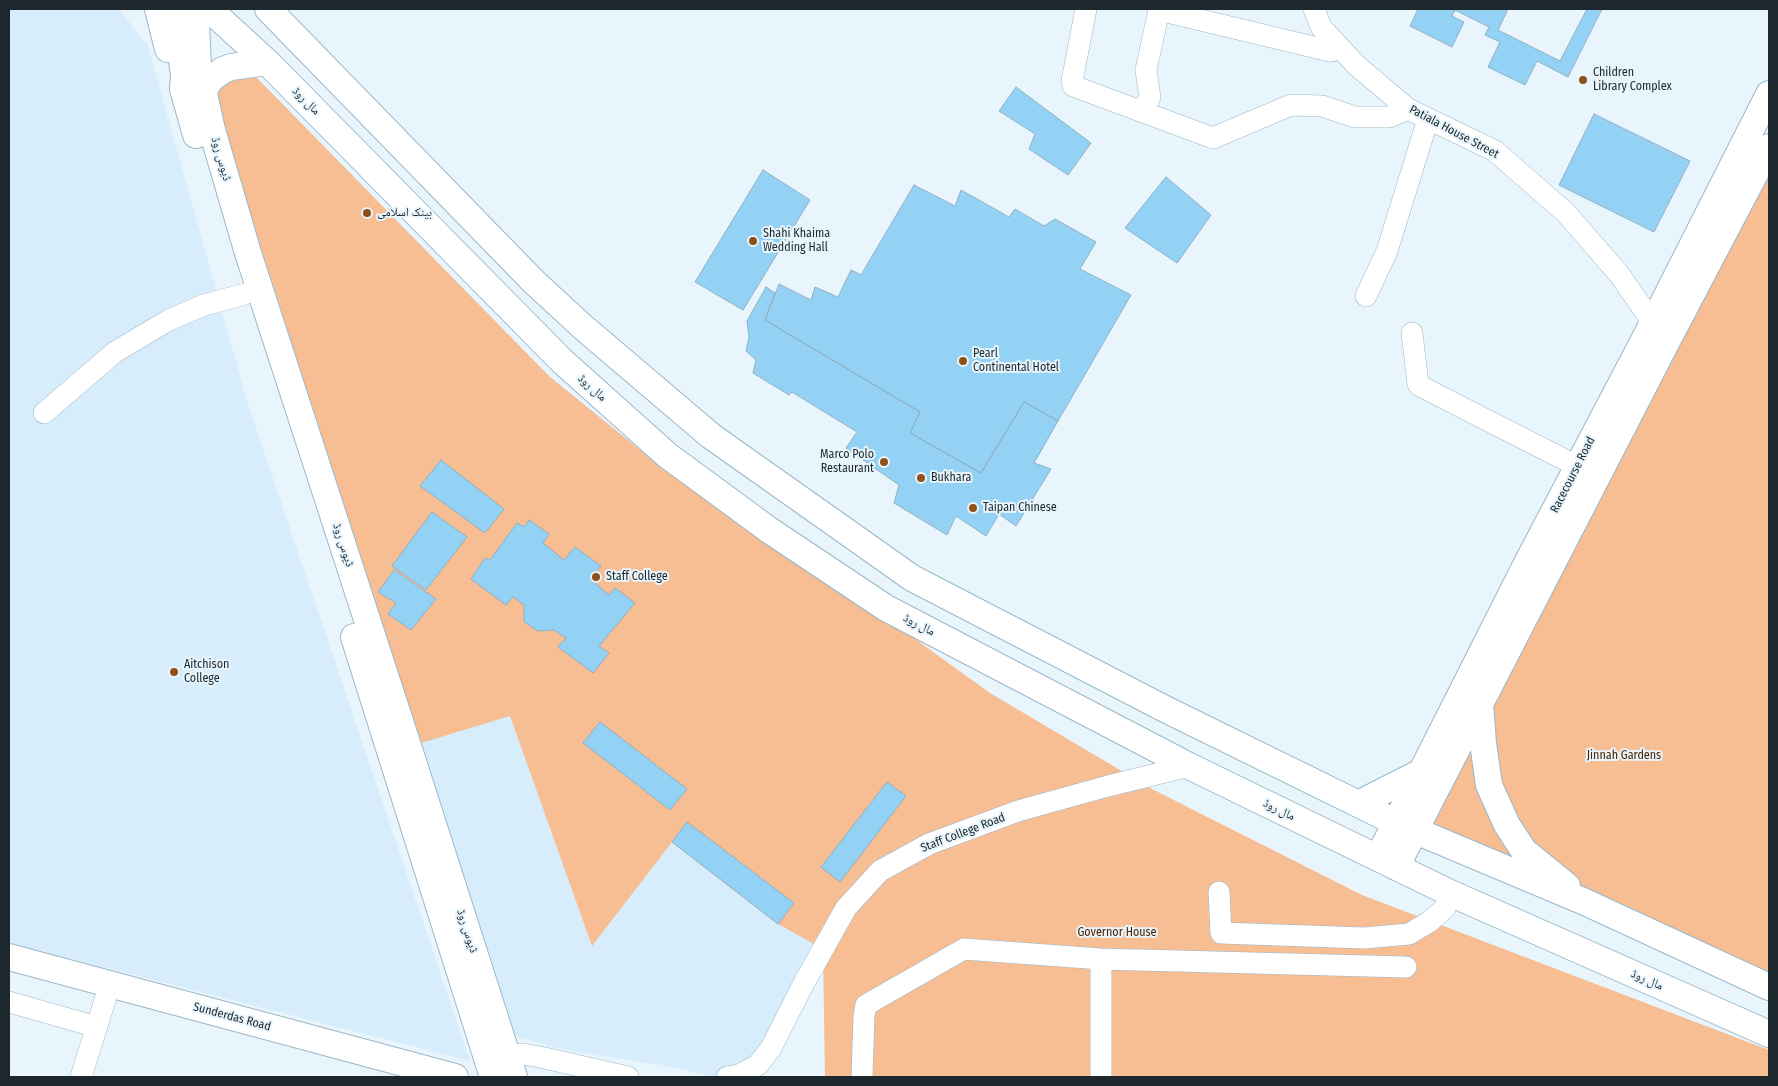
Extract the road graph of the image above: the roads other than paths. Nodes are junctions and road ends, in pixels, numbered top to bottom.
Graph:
1 (158, 9) edge
2 (178, 9) edge
3 (197, 9) edge
4 (209, 9) edge
5 (1086, 9) edge
6 (1314, 9) edge
7 (272, 11) edge
8 (1337, 44) junction
9 (267, 62) junction
10 (193, 90) junction
11 (1769, 94) edge
12 (1408, 109) junction
13 (1142, 112) junction
14 (1428, 119) junction
15 (1769, 147) edge
16 (245, 294) junction
17 (1366, 296) dead end
18 (1653, 323) junction
19 (1412, 333) dead end
20 (44, 413) dead end
21 (1577, 466) junction
22 (1480, 702) junction
23 (1189, 766) junction
24 (1423, 771) junction
25 (1358, 804) junction
26 (1405, 826) junction
27 (1387, 863) junction
28 (1219, 892) dead end
29 (1450, 893) junction
30 (1585, 902) junction
31 (9, 957) edge
32 (1100, 959) junction
33 (1406, 967) dead end
34 (110, 984) junction
35 (1769, 987) edge
36 (9, 1002) edge
37 (97, 1027) junction
38 (1769, 1034) edge
39 (584, 1066) junction
40 (512, 1072) edge
41 (81, 1077) edge
42 (455, 1077) edge
43 (493, 1077) edge
44 (560, 1077) edge
45 (628, 1077) edge
46 (727, 1077) edge
47 (862, 1077) edge
48 (1100, 1077) edge

1 - 10 main road
2 - 10 main road, ڈیوس روڈ
3 - 10 main road, ڈیوس روڈ
4 - 9 main road, مال روڈ
5 - 13 street
6 - 8 street, Patiala House Street
7 - 25 main road
8 - 12 street, Patiala House Street
8 - 13 street
9 - 10 main road
9 - 23 main road, مال روڈ
10 - 16 main road, ڈیوس روڈ
10 - 40 main road, ڈیوس روڈ
11 - 18 main road, Racecourse Road
12 - 13 street
12 - 14 street, Patiala House Street
14 - 17 street
14 - 18 street, Patiala House Street
15 - 22 main road, Racecourse Road
16 - 20 street
16 - 43 main road, ڈیوس روڈ
18 - 21 main road, Racecourse Road
19 - 21 street
21 - 24 main road, Racecourse Road
22 - 26 main road, Racecourse Road
22 - 30 main road
23 - 27 main road, مال روڈ
23 - 46 street, Staff College Road
24 - 25 main road
24 - 26 main road, Racecourse Road
25 - 26 main road
26 - 27 main road, Racecourse Road
26 - 30 main road
27 - 29 main road, مال روڈ
28 - 29 street
29 - 38 main road, مال روڈ
30 - 35 main road
31 - 34 main road, Sunderdas Road
32 - 33 street
32 - 47 street
32 - 48 street
34 - 37 street
34 - 42 main road, Sunderdas Road
36 - 37 street
37 - 41 street
39 - 40 street
39 - 44 street
39 - 45 street

